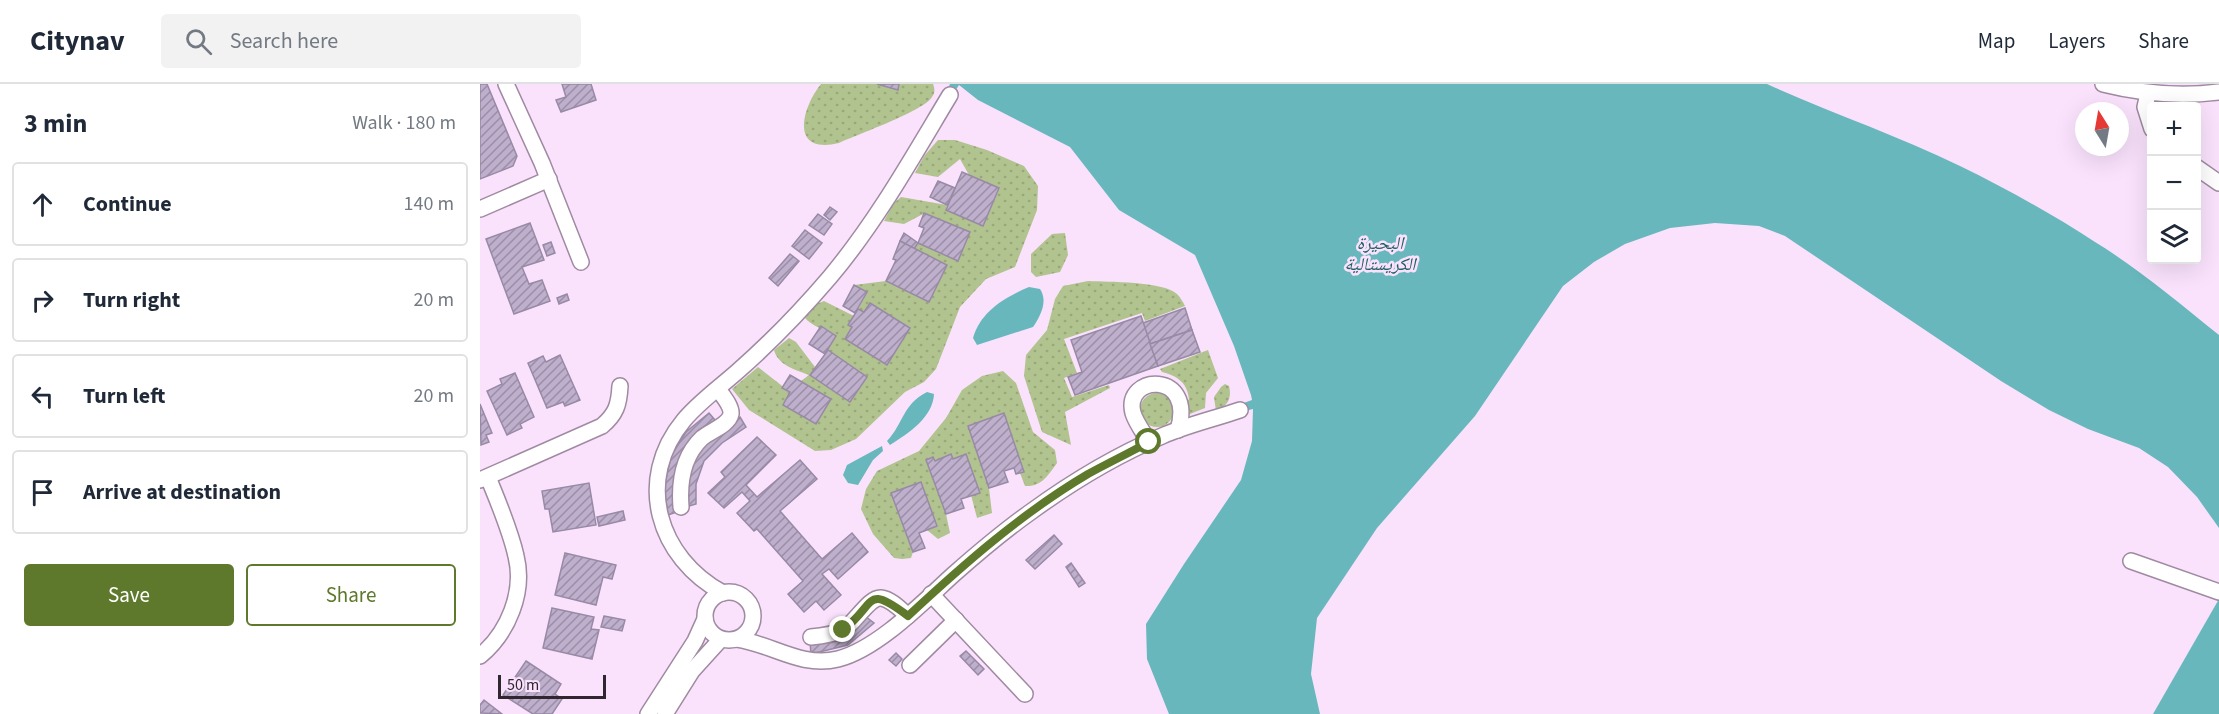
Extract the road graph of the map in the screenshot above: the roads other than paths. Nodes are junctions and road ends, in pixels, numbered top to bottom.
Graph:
1 (506, 84) edge
2 (2103, 84) edge
3 (2219, 92) edge
4 (2148, 94) junction
5 (950, 95) dead end
6 (2147, 114) edge
7 (2201, 170) edge
8 (549, 179) junction
9 (2219, 183) edge
10 (480, 208) edge
11 (581, 262) dead end
12 (620, 386) dead end
13 (718, 389) junction
14 (1240, 410) dead end
15 (1178, 430) junction
16 (1149, 442) junction
17 (484, 478) edge
18 (681, 507) dead end
19 (2131, 561) dead end
20 (697, 576) junction
21 (2218, 592) edge
22 (723, 593) junction
23 (931, 594) junction
24 (706, 612) junction
25 (908, 616) junction
26 (956, 621) junction
27 (753, 624) junction
28 (811, 637) dead end
29 (721, 639) junction
30 (737, 639) junction
31 (774, 648) junction
32 (480, 656) edge
33 (910, 665) dead end
34 (1025, 694) dead end
35 (648, 714) edge
36 (665, 714) edge

1 - 8 street
2 - 4 street
3 - 4 street
4 - 6 street
5 - 13 street
7 - 9 street
8 - 10 street
8 - 11 street
12 - 17 street
13 - 18 street
13 - 20 street
14 - 15 street
15 - 16 street
15 - 16 street
16 - 23 street
17 - 32 street
19 - 21 street
20 - 22 street
20 - 24 street
22 - 24 street
22 - 27 street
23 - 25 street
23 - 26 street
24 - 29 street
24 - 35 street
25 - 28 street
25 - 31 street
26 - 33 street
26 - 34 street
27 - 30 street
27 - 31 street
29 - 30 street
29 - 36 street
30 - 31 street

